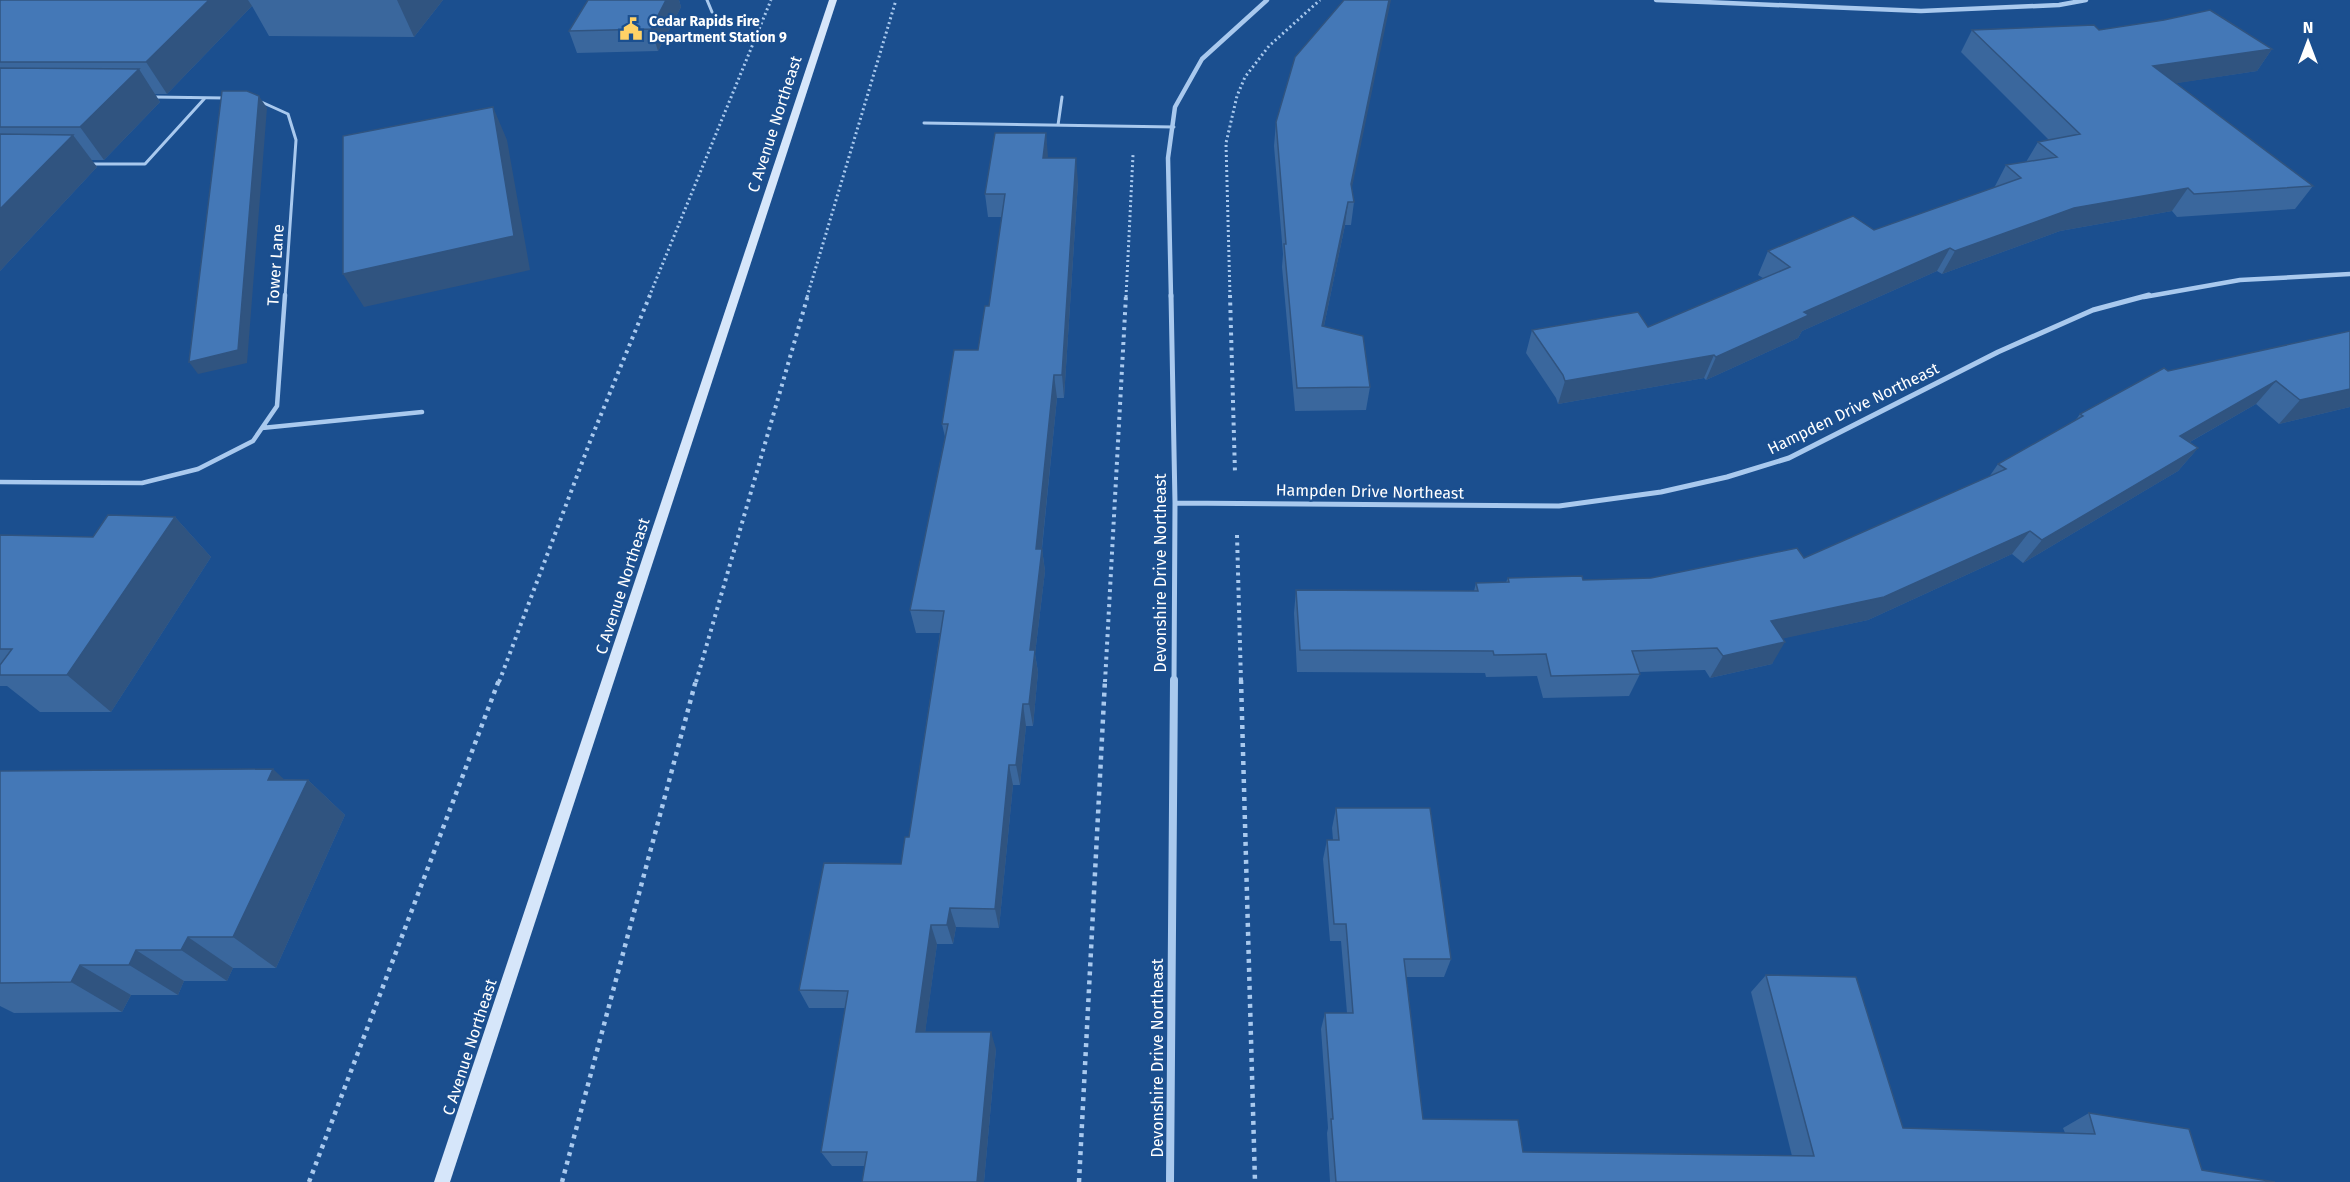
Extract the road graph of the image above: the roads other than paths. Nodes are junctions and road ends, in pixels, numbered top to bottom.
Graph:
1 (707, 0) edge
2 (833, 0) edge
3 (1267, 0) edge
4 (1656, 0) edge
5 (2086, 0) edge
6 (712, 12) dead end
7 (148, 97) edge
8 (205, 98) junction
9 (1062, 98) dead end
10 (235, 99) edge
11 (255, 99) edge
12 (924, 123) dead end
13 (1058, 125) junction
14 (1174, 127) junction
15 (89, 164) dead end
16 (2350, 274) edge
17 (422, 412) dead end
18 (262, 428) junction
19 (0, 482) edge
20 (1175, 503) junction
21 (442, 1182) edge
22 (1170, 1182) edge

1 - 6 lane
2 - 21 street, C Avenue Northeast
3 - 14 street, Devonshire Drive Northeast
4 - 5 street
7 - 8 lane
8 - 10 lane
8 - 15 lane
9 - 13 lane
11 - 18 lane, Tower Lane
12 - 13 lane
13 - 14 lane
14 - 20 street, Devonshire Drive Northeast
16 - 20 street, Hampden Drive Northeast
17 - 18 lane
18 - 19 lane, Tower Lane
20 - 22 street, Devonshire Drive Northeast

